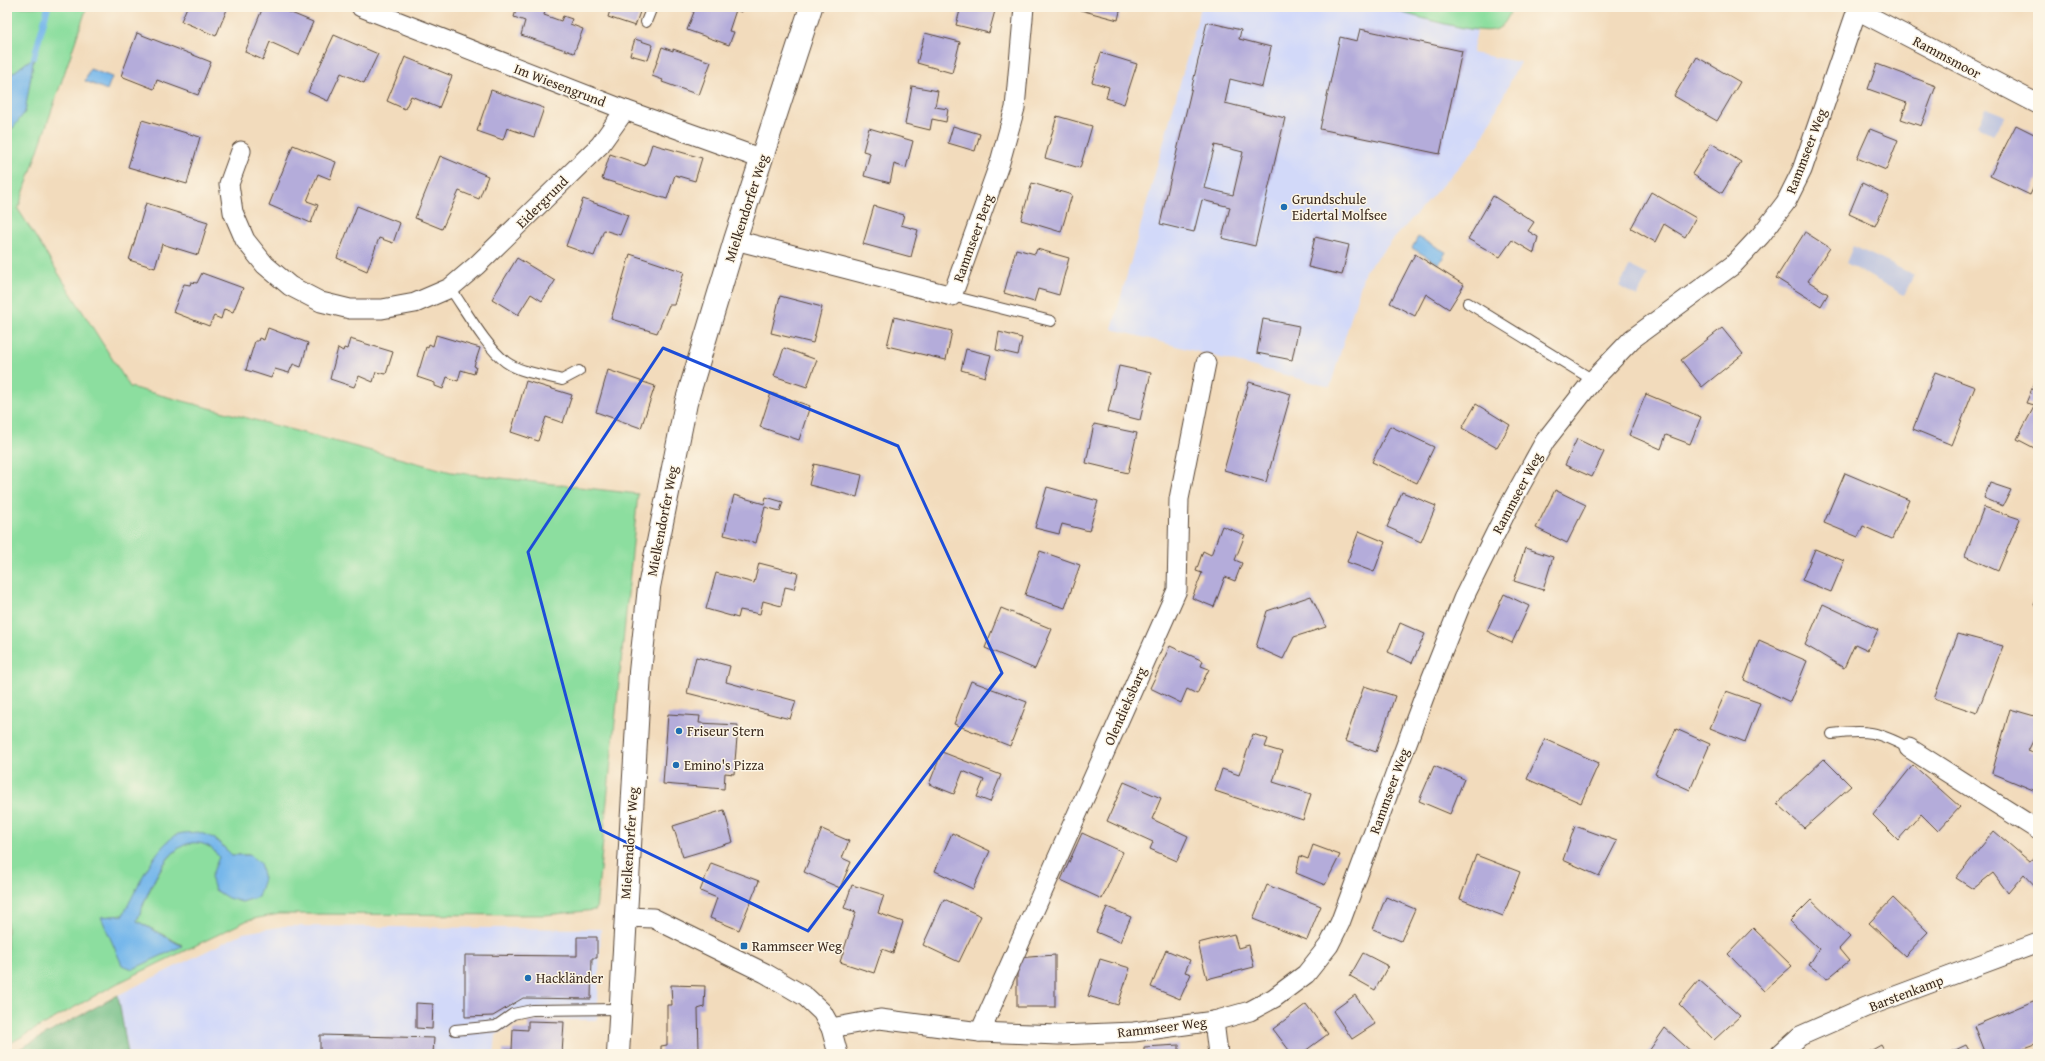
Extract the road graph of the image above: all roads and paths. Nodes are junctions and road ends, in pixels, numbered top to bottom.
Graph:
1 (361, 7) edge
2 (652, 7) edge
3 (812, 7) edge
4 (1024, 7) edge
5 (1857, 8) edge
6 (401, 15) edge
7 (646, 22) dead end
8 (2038, 104) edge
9 (625, 110) junction
10 (241, 151) dead end
11 (762, 159) junction
12 (735, 240) junction
13 (450, 288) junction
14 (952, 296) junction
15 (1468, 303) dead end
16 (1051, 321) dead end
17 (1206, 363) dead end
18 (579, 371) dead end
19 (1592, 380) junction
20 (1832, 734) dead end
21 (1909, 748) joint
22 (2038, 830) edge
23 (625, 917) junction
24 (2038, 943) edge
25 (620, 1009) junction
26 (1214, 1021) junction
27 (831, 1028) junction
28 (455, 1030) dead end
29 (980, 1032) junction
30 (618, 1054) edge
31 (838, 1054) edge
32 (1218, 1054) edge
33 (1780, 1054) edge

1 - 6 street, Im Wiesengrund
2 - 7 lane
3 - 11 street, Mielkendorfer Weg
4 - 14 street, Rammseer Berg
5 - 8 street, Rammsmoor
5 - 19 street, Rammseer Weg
6 - 9 street, Im Wiesengrund
9 - 11 street, Im Wiesengrund
9 - 13 street, Eidergrund
10 - 13 street, Eidergrund
11 - 12 street, Mielkendorfer Weg
12 - 14 street, Rammseer Berg
12 - 23 street, Mielkendorfer Weg
13 - 18 lane
14 - 16 lane
15 - 19 lane
17 - 29 street, Olendieksbarg
19 - 26 street, Rammseer Weg
20 - 21 lane
21 - 22 street
23 - 25 street, Mielkendorfer Weg
23 - 27 street
24 - 33 street, Barstenkamp
25 - 28 lane
25 - 30 street, Mielkendorfer Weg
26 - 29 street, Rammseer Weg
26 - 32 street
27 - 29 street, Rammseer Weg
27 - 31 street

